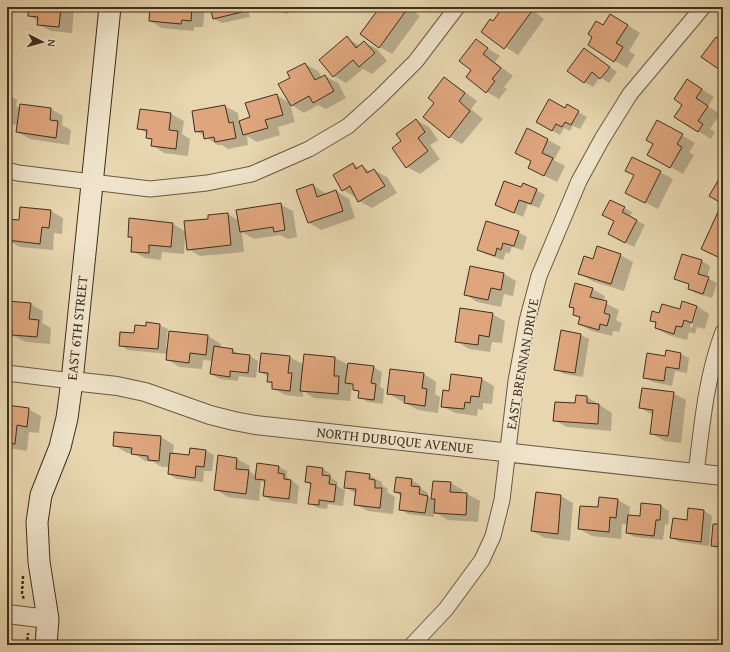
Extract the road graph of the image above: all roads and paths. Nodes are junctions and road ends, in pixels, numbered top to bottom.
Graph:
1 (110, 7) edge
2 (457, 7) edge
3 (703, 7) edge
4 (7, 170) edge
5 (91, 181) junction
6 (723, 332) edge
7 (7, 373) edge
8 (72, 381) junction
9 (507, 453) junction
10 (696, 473) junction
11 (723, 476) edge
12 (23, 572) dead end
13 (7, 614) edge
14 (27, 616) junction
15 (48, 619) junction
16 (27, 645) edge
17 (46, 645) edge
18 (412, 645) edge

1 - 5 main road, EAST 6TH STREET
2 - 5 street
3 - 9 street, EAST BRENNAN DRIVE
4 - 5 street
5 - 8 main road, EAST 6TH STREET
6 - 10 street
7 - 8 street
8 - 9 street, NORTH DUBUQUE AVENUE
8 - 15 main road, EAST 6TH STREET
9 - 10 street, NORTH DUBUQUE AVENUE
9 - 18 street, EAST BRENNAN DRIVE
10 - 11 street, NORTH DUBUQUE AVENUE
12 - 14 path
13 - 14 street
14 - 15 street
14 - 16 path
15 - 17 main road, EAST 6TH STREET

